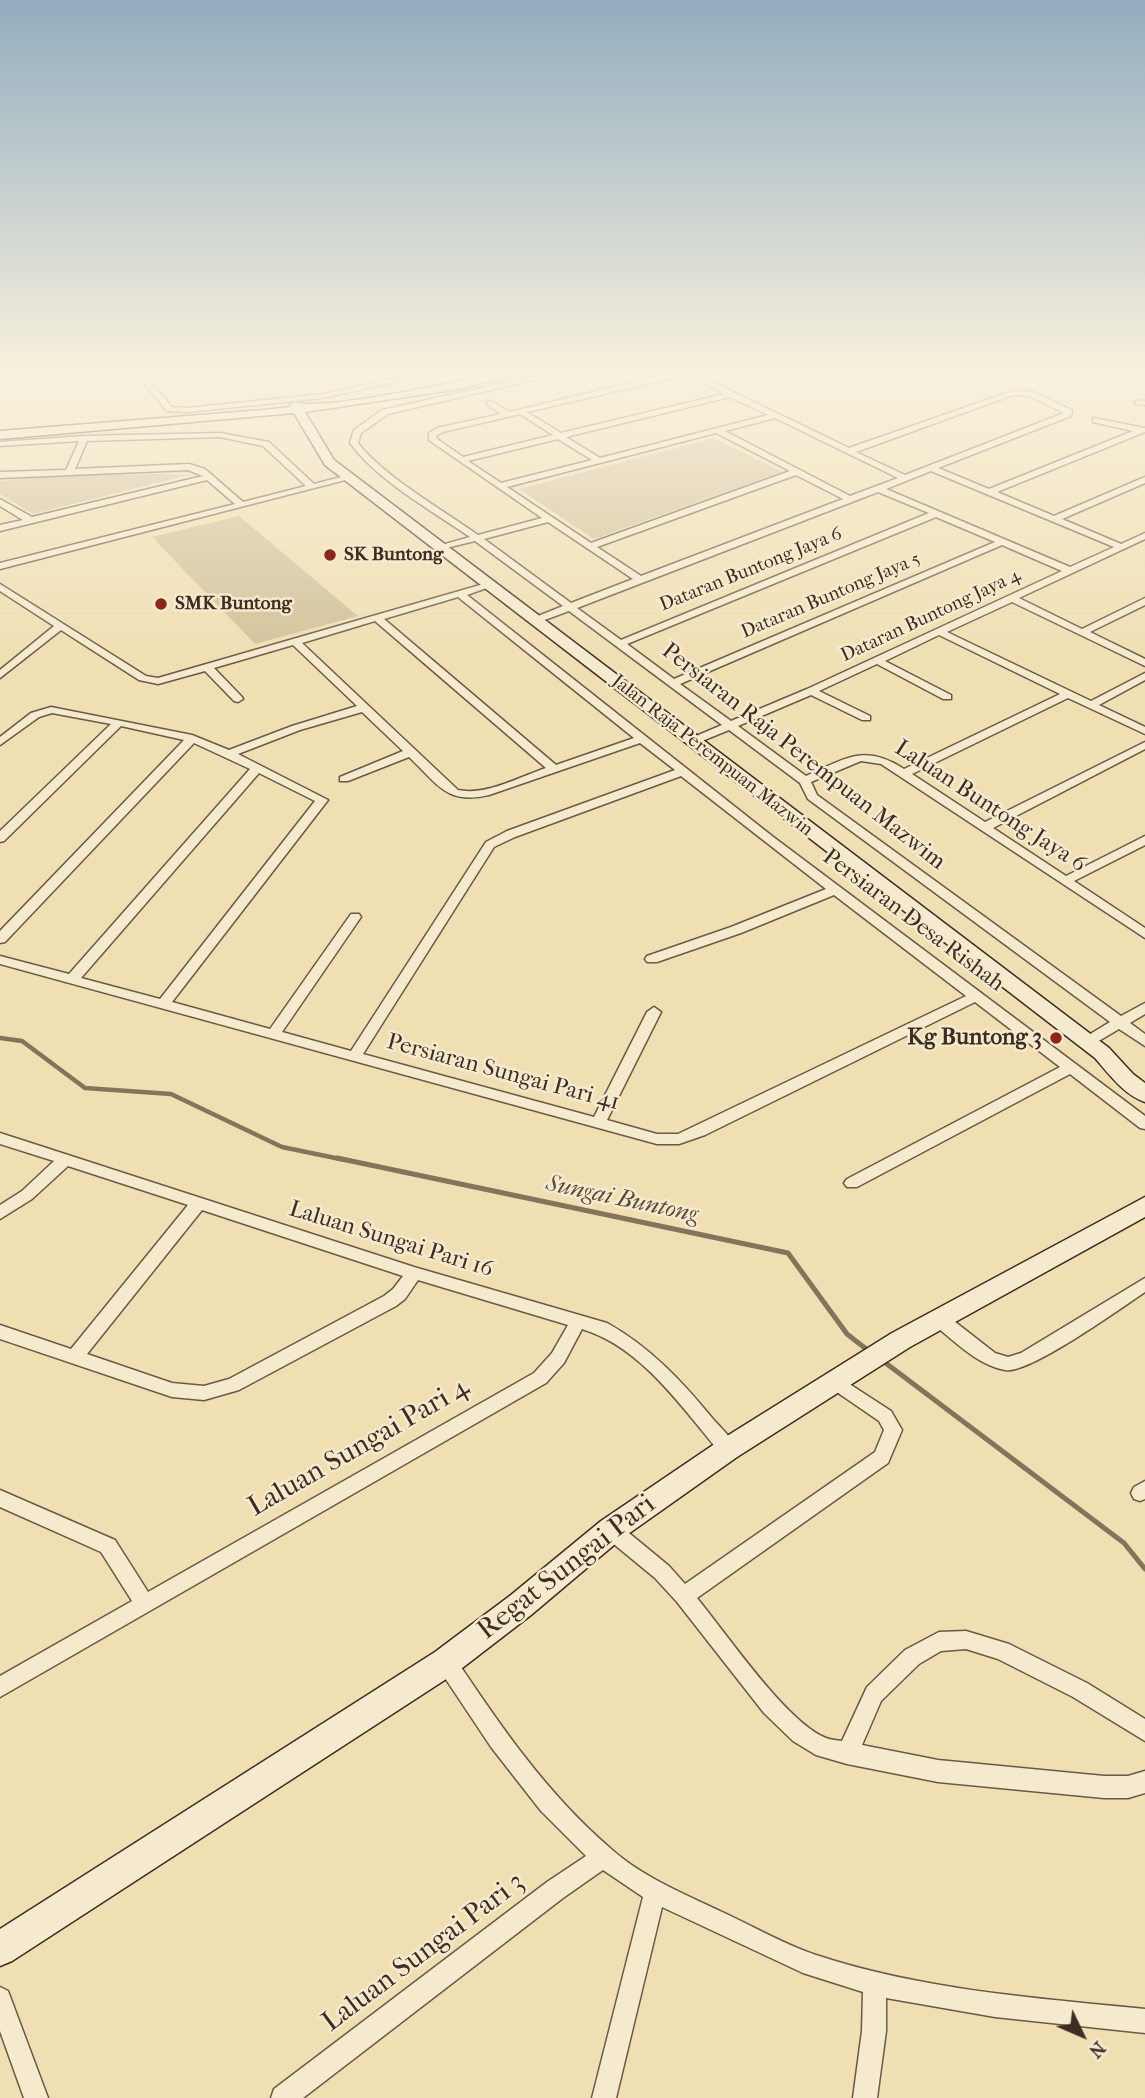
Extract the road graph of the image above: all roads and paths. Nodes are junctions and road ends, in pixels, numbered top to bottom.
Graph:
1 (132, 469) edge
2 (195, 469) edge
3 (293, 469) edge
4 (338, 469) edge
5 (380, 469) edge
6 (474, 469) edge
7 (571, 469) edge
8 (790, 469) edge
9 (886, 469) edge
10 (928, 469) edge
11 (932, 469) edge
12 (1047, 469) edge
13 (70, 471) joint
14 (796, 472) junction
15 (0, 475) edge
16 (209, 477) junction
17 (349, 478) junction
18 (904, 478) junction
19 (1145, 480) edge
20 (500, 486) junction
21 (312, 487) junction
22 (877, 488) junction
23 (989, 492) junction
24 (849, 499) junction
25 (0, 502) edge
26 (241, 505) junction
27 (935, 514) junction
28 (548, 519) junction
29 (1055, 519) junction
30 (32, 521) junction
31 (0, 528) edge
32 (1145, 536) edge
33 (478, 539) junction
34 (1002, 542) junction
35 (591, 546) junction
36 (1122, 547) junction
37 (441, 548) junction
38 (0, 566) edge
39 (1070, 571) junction
40 (640, 580) junction
41 (489, 585) junction
42 (2, 592) edge
43 (460, 594) junction
44 (1012, 598) junction
45 (1145, 601) edge
46 (569, 607) junction
47 (377, 618) junction
48 (536, 620) junction
49 (61, 625) junction
50 (939, 631) junction
51 (1083, 632) junction
52 (295, 642) junction
53 (619, 644) junction
54 (877, 660) junction
55 (1145, 663) edge
56 (208, 668) junction
57 (0, 675) edge
58 (1145, 676) edge
59 (673, 683) junction
60 (811, 691) junction
61 (1068, 694) junction
62 (947, 697) dead end
63 (238, 699) dead end
64 (1091, 705) junction
65 (363, 708) junction
66 (866, 718) dead end
67 (119, 722) junction
68 (0, 724) edge
69 (732, 726) junction
70 (16, 727) junction
71 (1145, 732) edge
72 (192, 738) junction
73 (640, 739) junction
74 (693, 741) junction
75 (0, 742) edge
76 (1145, 745) edge
77 (411, 752) junction
78 (230, 753) junction
79 (258, 767) junction
80 (554, 769) junction
81 (681, 772) junction
82 (905, 773) junction
83 (344, 779) dead end
84 (805, 782) junction
85 (985, 827) junction
86 (0, 838) edge
87 (1145, 840) edge
88 (1065, 881) junction
89 (834, 890) junction
90 (355, 917) dead end
91 (1145, 934) edge
92 (0, 939) edge
93 (652, 959) dead end
94 (0, 960) edge
95 (73, 978) junction
96 (975, 997) junction
97 (164, 1004) junction
98 (1145, 1008) edge
99 (654, 1012) dead end
100 (1120, 1023) junction
101 (274, 1034) junction
102 (1145, 1041) edge
103 (1095, 1047) junction
104 (355, 1056) junction
105 (1072, 1068) junction
106 (1145, 1078) edge
107 (1145, 1094) edge
108 (598, 1123) junction
109 (1145, 1124) edge
110 (0, 1138) edge
111 (65, 1160) junction
112 (852, 1183) dead end
113 (199, 1203) junction
114 (1145, 1206) edge
115 (0, 1213) edge
116 (414, 1273) junction
117 (1145, 1284) edge
118 (939, 1319) junction
119 (578, 1320) junction
120 (0, 1332) edge
121 (75, 1357) junction
122 (840, 1377) junction
123 (727, 1449) junction
124 (5, 1504) edge
125 (611, 1530) junction
126 (684, 1596) junction
127 (144, 1602) junction
128 (446, 1662) junction
129 (0, 1687) edge
130 (1145, 1731) edge
131 (847, 1754) junction
132 (1145, 1782) edge
133 (603, 1857) junction
134 (655, 1892) junction
135 (0, 1949) edge
136 (875, 1984) junction
137 (0, 1999) edge
138 (1145, 2021) edge
139 (288, 2097) edge
140 (36, 2098) edge
141 (604, 2098) edge
142 (865, 2098) edge

1 - 13 street
2 - 16 street
3 - 21 street
4 - 17 main road, Jalan Raja Perempuan Mazwin
5 - 33 street, Persiaran Raja Perempuan Mazwim
6 - 20 street
7 - 20 street
8 - 14 street
9 - 18 street
10 - 18 street
11 - 23 street
12 - 23 street
13 - 15 street
14 - 24 street
14 - 35 street
16 - 26 street
16 - 30 street
17 - 21 street
17 - 37 main road, Jalan Raja Perempuan Mazwin
18 - 22 street
19 - 29 street
20 - 28 street
21 - 26 street
22 - 24 street
22 - 27 street
23 - 29 street
24 - 40 street
25 - 30 street
26 - 38 street
27 - 34 street
27 - 53 street, Dataran Buntong Jaya 6
28 - 33 street
28 - 35 street
29 - 36 street
30 - 31 street
32 - 36 street, Dataran Buntong Jaya 4
33 - 37 street
33 - 46 street, Persiaran Raja Perempuan Mazwim
34 - 39 street
34 - 59 street, Dataran Buntong Jaya 5
35 - 40 street
36 - 39 street, Dataran Buntong Jaya 4
37 - 41 main road, Jalan Raja Perempuan Mazwin
39 - 44 street, Dataran Buntong Jaya 4
40 - 46 street
41 - 43 street
41 - 48 main road, Jalan Raja Perempuan Mazwin
42 - 49 street
43 - 47 street
43 - 73 street, Persiaran Desa Rishah
44 - 50 street, Dataran Buntong Jaya 4
44 - 51 street
45 - 51 street
46 - 48 street
46 - 53 street, Persiaran Raja Perempuan Mazwim
47 - 52 street
47 - 80 street
48 - 74 main road, Jalan Raja Perempuan Mazwin
49 - 56 street
49 - 57 street
50 - 54 street, Dataran Buntong Jaya 4
50 - 61 street
51 - 55 street
52 - 56 street
52 - 65 street
53 - 59 street, Persiaran Raja Perempuan Mazwim
54 - 60 street, Dataran Buntong Jaya 4
54 - 62 street
56 - 63 street
58 - 64 street
59 - 69 street, Persiaran Raja Perempuan Mazwim
60 - 66 street
60 - 69 street, Dataran Buntong Jaya 4
61 - 64 street
61 - 82 street
64 - 71 street
65 - 77 street
65 - 78 street
67 - 70 street
67 - 72 street
67 - 86 street
68 - 70 street
69 - 74 street, Dataran Buntong Jaya 4
69 - 84 street, Persiaran Raja Perempuan Mazwim
70 - 75 street
72 - 78 street
72 - 92 street
73 - 80 street
73 - 81 street, Persiaran Desa Rishah
74 - 103 main road, Jalan Raja Perempuan Mazwin
76 - 85 street
77 - 80 street
77 - 83 street
78 - 79 street
79 - 95 street
79 - 97 street
81 - 89 street, Persiaran Desa Rishah
81 - 104 street
82 - 84 street, Laluan Buntong Jaya 6
82 - 85 street, Laluan Buntong Jaya 6
84 - 100 street, Persiaran Raja Perempuan Mazwim
85 - 88 street, Laluan Buntong Jaya 6
87 - 88 street
88 - 91 street, Laluan Buntong Jaya 6
89 - 93 street
89 - 96 street, Persiaran Desa Rishah
90 - 101 street
94 - 95 street, Persiaran Sungai Pari 41
95 - 97 street, Persiaran Sungai Pari 41
96 - 105 street, Persiaran Desa Rishah
96 - 108 street, Persiaran Sungai Pari 41
97 - 101 street, Persiaran Sungai Pari 41
98 - 100 street
99 - 108 street
100 - 102 street, Persiaran Raja Perempuan Mazwim
100 - 103 street
101 - 104 street, Persiaran Sungai Pari 41
103 - 106 main road
103 - 107 main road, Jalan Raja Perempuan Mazwin
104 - 108 street, Persiaran Sungai Pari 41
105 - 109 street, Persiaran Desa Rishah
105 - 112 street
110 - 111 street, Laluan Sungai Pari 16
111 - 113 street, Laluan Sungai Pari 16
111 - 115 street
113 - 116 street, Laluan Sungai Pari 16
113 - 121 street
114 - 118 main road, Regat Sungai Pari
116 - 119 street, Laluan Sungai Pari 16
116 - 121 street
117 - 118 street
118 - 122 main road, Regat Sungai Pari
119 - 123 street, Laluan Sungai Pari 16
119 - 127 street, Laluan Sungai Pari 4
120 - 121 street
122 - 123 main road, Regat Sungai Pari
122 - 126 street
123 - 125 main road, Regat Sungai Pari
124 - 127 street
125 - 126 street
125 - 128 main road, Regat Sungai Pari
126 - 131 street
127 - 129 street, Laluan Sungai Pari 4
128 - 133 street
128 - 135 main road, Regat Sungai Pari
130 - 131 street
131 - 132 street
133 - 134 street
133 - 139 street, Laluan Sungai Pari 3
134 - 136 street
134 - 141 street
136 - 138 street
136 - 142 street
137 - 140 street

